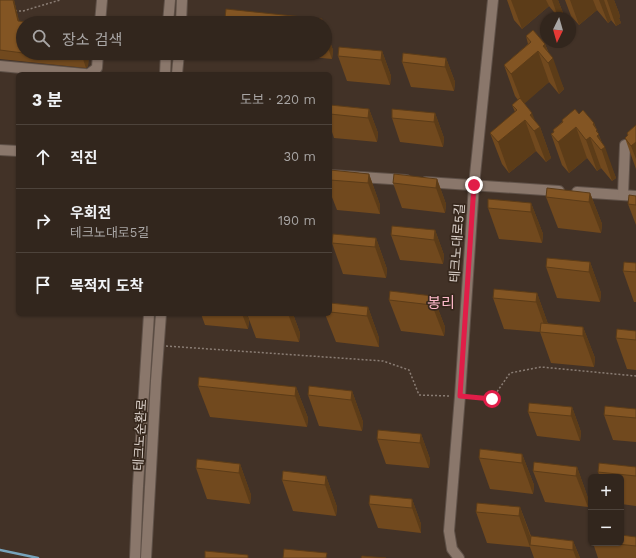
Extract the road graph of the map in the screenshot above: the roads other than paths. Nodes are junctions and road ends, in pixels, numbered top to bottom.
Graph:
1 (102, 0) edge
2 (170, 0) edge
3 (182, 0) edge
4 (493, 0) edge
5 (101, 16) edge
6 (169, 16) edge
7 (181, 16) edge
8 (98, 60) edge
9 (166, 60) edge
10 (178, 60) edge
11 (0, 66) edge
12 (64, 72) edge
13 (92, 72) edge
14 (165, 72) edge
15 (177, 72) edge
16 (636, 142) edge
17 (0, 150) edge
18 (16, 151) edge
19 (332, 175) edge
20 (474, 185) junction
21 (623, 195) junction
22 (636, 196) edge
23 (149, 316) edge
24 (162, 316) edge
25 (135, 558) edge
26 (146, 558) edge
27 (459, 558) edge

1 - 5 street
2 - 6 street
3 - 7 street
4 - 20 street, 테크노대로5길
8 - 13 street
9 - 14 street
10 - 15 street
11 - 12 street
16 - 21 street
17 - 18 street
19 - 20 street
20 - 21 street
20 - 27 street, 테크노대로5길
21 - 22 street
23 - 25 street, 테크노순환로
24 - 26 street, 테크노순환로

